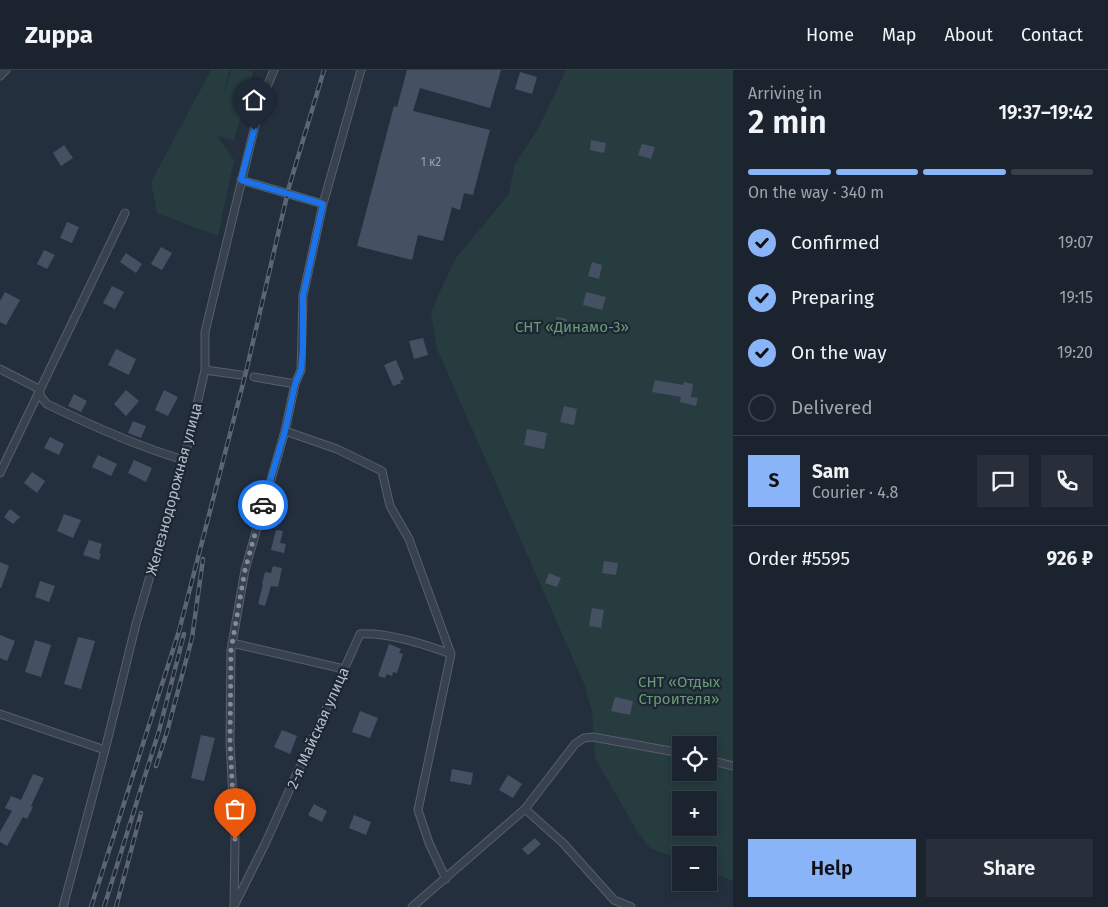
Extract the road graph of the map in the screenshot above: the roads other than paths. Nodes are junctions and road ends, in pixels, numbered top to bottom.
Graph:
1 (6, 70) edge
2 (274, 70) edge
3 (361, 70) edge
4 (0, 76) edge
5 (241, 180) junction
6 (323, 204) junction
7 (125, 213) dead end
8 (0, 369) edge
9 (205, 370) junction
10 (241, 375) dead end
11 (254, 377) dead end
12 (295, 384) junction
13 (39, 388) junction
14 (285, 431) junction
15 (184, 460) junction
16 (0, 473) edge
17 (232, 643) junction
18 (451, 654) junction
19 (344, 669) junction
20 (0, 714) edge
21 (105, 750) junction
22 (672, 751) edge
23 (717, 762) edge
24 (733, 766) edge
25 (525, 809) junction
26 (446, 879) junction
27 (63, 907) edge
28 (234, 907) edge
29 (412, 907) edge
30 (631, 907) edge

1 - 4 street
2 - 5 street, Железнодорожная улица
3 - 6 street
5 - 6 street
5 - 9 street, Железнодорожная улица
6 - 12 street
7 - 13 street
8 - 13 street
9 - 10 street
9 - 15 street, Железнодорожная улица
11 - 12 street
12 - 14 street
13 - 15 street
13 - 16 street
14 - 17 street
14 - 18 street
15 - 21 street, Железнодорожная улица
17 - 19 street
17 - 28 street
18 - 19 street, 2-я Майская улица
18 - 26 street
19 - 28 street, 2-я Майская улица
20 - 21 street
21 - 27 street, Железнодорожная улица
22 - 25 street
23 - 24 street
25 - 26 street
25 - 30 street
26 - 29 street

